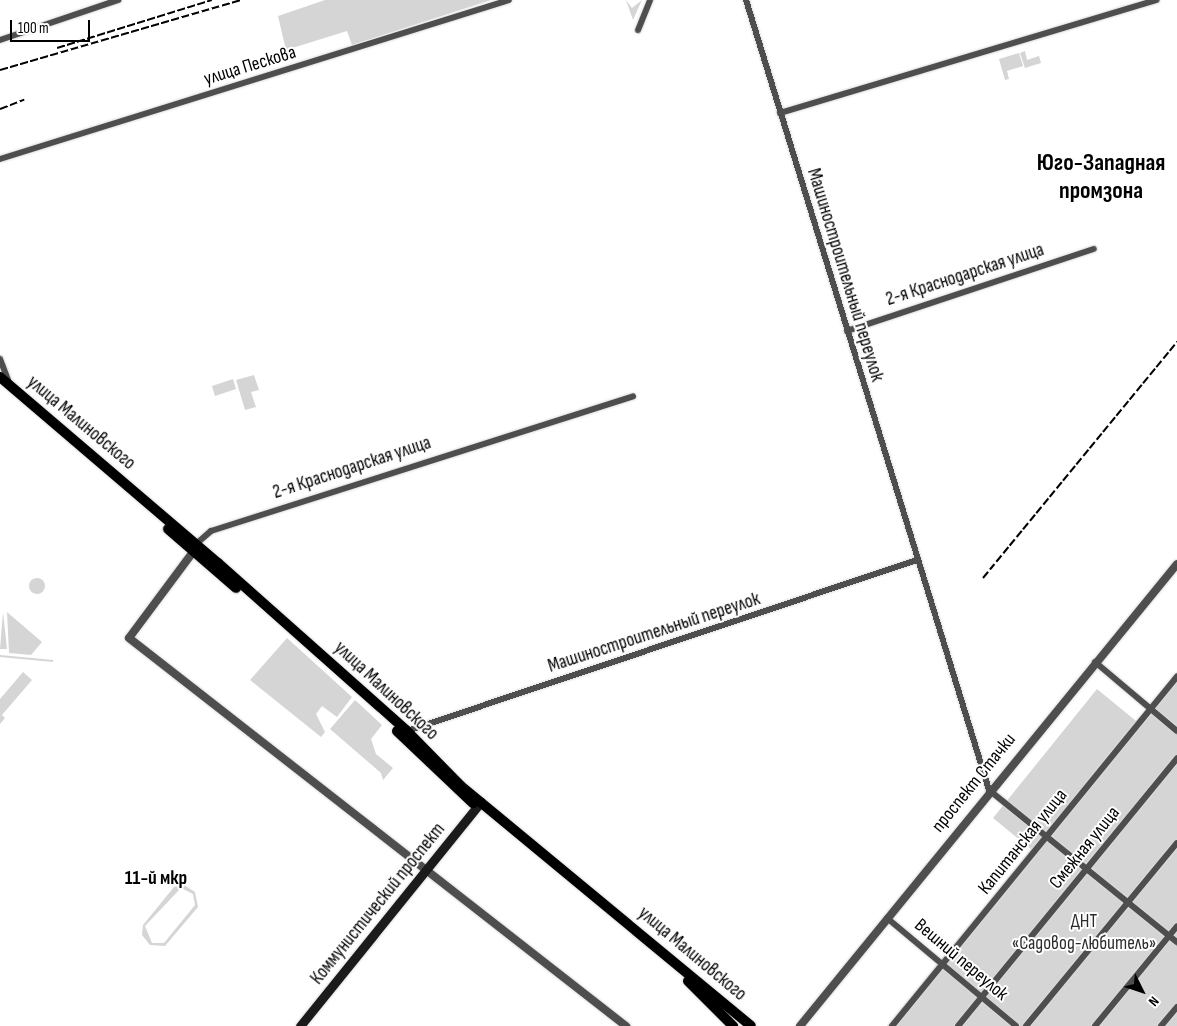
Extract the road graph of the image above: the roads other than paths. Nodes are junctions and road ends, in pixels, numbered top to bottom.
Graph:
1 (118, 0) edge
2 (509, 0) edge
3 (650, 0) edge
4 (746, 0) edge
5 (1156, 0) edge
6 (638, 30) dead end
7 (0, 40) edge
8 (780, 113) junction
9 (0, 159) edge
10 (1094, 249) dead end
11 (847, 331) junction
12 (0, 359) edge
13 (0, 377) edge
14 (5, 386) edge
15 (633, 396) dead end
16 (195, 548) junction
17 (917, 560) junction
18 (1177, 564) edge
19 (1095, 662) junction
20 (1177, 676) edge
21 (1150, 709) junction
22 (1177, 731) edge
23 (404, 733) junction
24 (1177, 758) edge
25 (989, 790) junction
26 (479, 804) junction
27 (1046, 837) junction
28 (1177, 843) edge
29 (427, 869) junction
30 (1087, 869) junction
31 (1128, 903) junction
32 (887, 918) junction
33 (1177, 926) edge
34 (1169, 936) junction
35 (1177, 942) edge
36 (942, 965) junction
37 (982, 998) junction
38 (1177, 1007) edge
39 (300, 1026) edge
40 (626, 1026) edge
41 (733, 1026) edge
42 (751, 1026) edge
43 (800, 1026) edge
44 (892, 1026) edge
45 (958, 1026) edge
46 (1016, 1026) edge
47 (1026, 1026) edge
48 (1095, 1026) edge
49 (1161, 1026) edge

1 - 7 street
2 - 9 street, улица Пескова
3 - 6 street
4 - 8 street, Машиностроительный переулок
5 - 8 street
8 - 11 street, Машиностроительный переулок
10 - 11 street, 2-я Краснодарская улица
11 - 17 street, Машиностроительный переулок
12 - 14 street
13 - 14 highway, улица Малиновского
14 - 16 highway, улица Малиновского
15 - 16 street, 2-я Краснодарская улица
16 - 23 highway, улица Малиновского
16 - 29 street, 2-я Краснодарская улица
17 - 23 street, Машиностроительный переулок
17 - 25 street, Машиностроительный переулок
18 - 19 street, проспект Стачки
19 - 21 street
19 - 25 street, проспект Стачки
20 - 21 street, Капитанская улица
21 - 22 street
21 - 27 street, Капитанская улица
23 - 26 highway, улица Малиновского
24 - 30 street, Смежная улица
25 - 27 street
25 - 32 street, проспект Стачки
26 - 29 main road, Коммунистический проспект
26 - 41 highway, улица Малиновского
26 - 42 highway, улица Малиновского
27 - 30 street
27 - 36 street, Капитанская улица
28 - 31 street
29 - 39 main road, Коммунистический проспект
29 - 40 street
30 - 31 street
30 - 37 street, Смежная улица
31 - 34 street
31 - 47 street
32 - 36 street, Вешний переулок
32 - 43 street, проспект Стачки
33 - 34 street
34 - 35 street
34 - 48 street
36 - 37 street, Вешний переулок
36 - 44 street, Капитанская улица
37 - 45 street, Смежная улица
37 - 46 street, Вешний переулок
38 - 49 street

